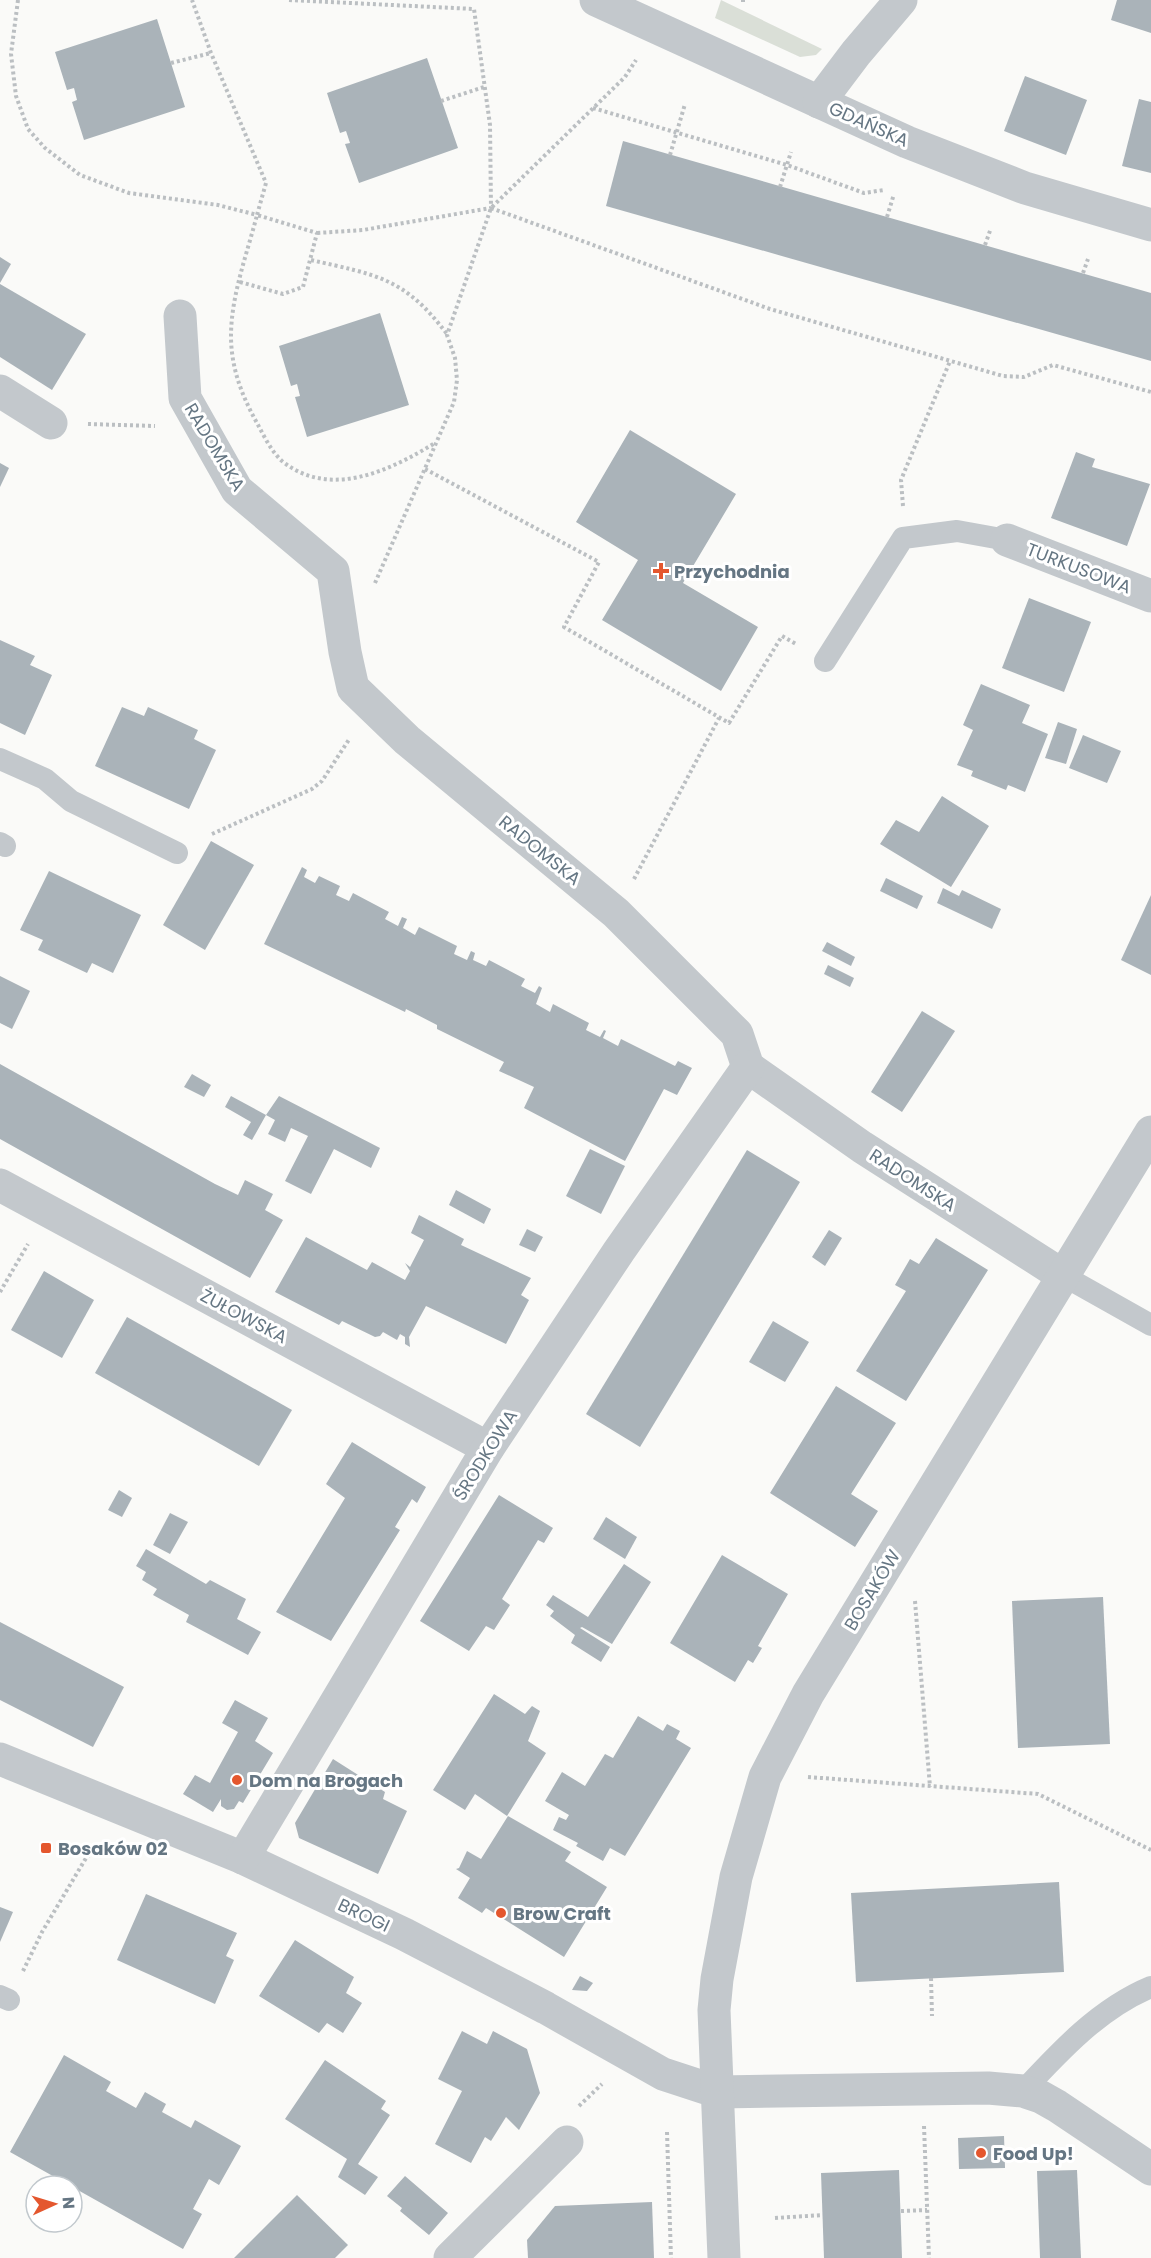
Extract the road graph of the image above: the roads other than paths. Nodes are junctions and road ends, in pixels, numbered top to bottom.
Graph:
1 (596, 0) edge
2 (901, 0) edge
3 (819, 102) junction
4 (1151, 225) edge
5 (180, 315) dead end
6 (0, 391) edge
7 (51, 423) road end
8 (1007, 540) joint
9 (1151, 596) edge
10 (825, 661) road end
11 (0, 759) edge
12 (177, 853) dead end
13 (748, 1067) junction
14 (1149, 1139) edge
15 (0, 1185) edge
16 (1062, 1275) junction
17 (1151, 1325) edge
18 (488, 1448) junction
19 (0, 1759) edge
20 (243, 1858) junction
21 (1151, 1988) edge
22 (1023, 2091) junction
23 (718, 2092) junction
24 (567, 2142) dead end
25 (1151, 2169) edge
26 (450, 2258) edge
27 (724, 2258) edge

1 - 3 street, GDAŃSKA
2 - 3 street
3 - 4 street, GDAŃSKA
5 - 13 street, RADOMSKA
6 - 7 street
8 - 9 street, TURKUSOWA
8 - 10 lane
11 - 12 lane
13 - 16 street, RADOMSKA
13 - 18 street, ŚRODKOWA
14 - 16 street, BOSAKÓW
15 - 18 street, ŻUŁOWSKA
16 - 17 lane
16 - 23 street, BOSAKÓW
18 - 20 street, ŚRODKOWA
19 - 20 street, BROGI
20 - 23 street, BROGI
21 - 22 lane
22 - 23 street, BROGI
22 - 25 street, BROGI
23 - 27 street, BOSAKÓW
24 - 26 street

